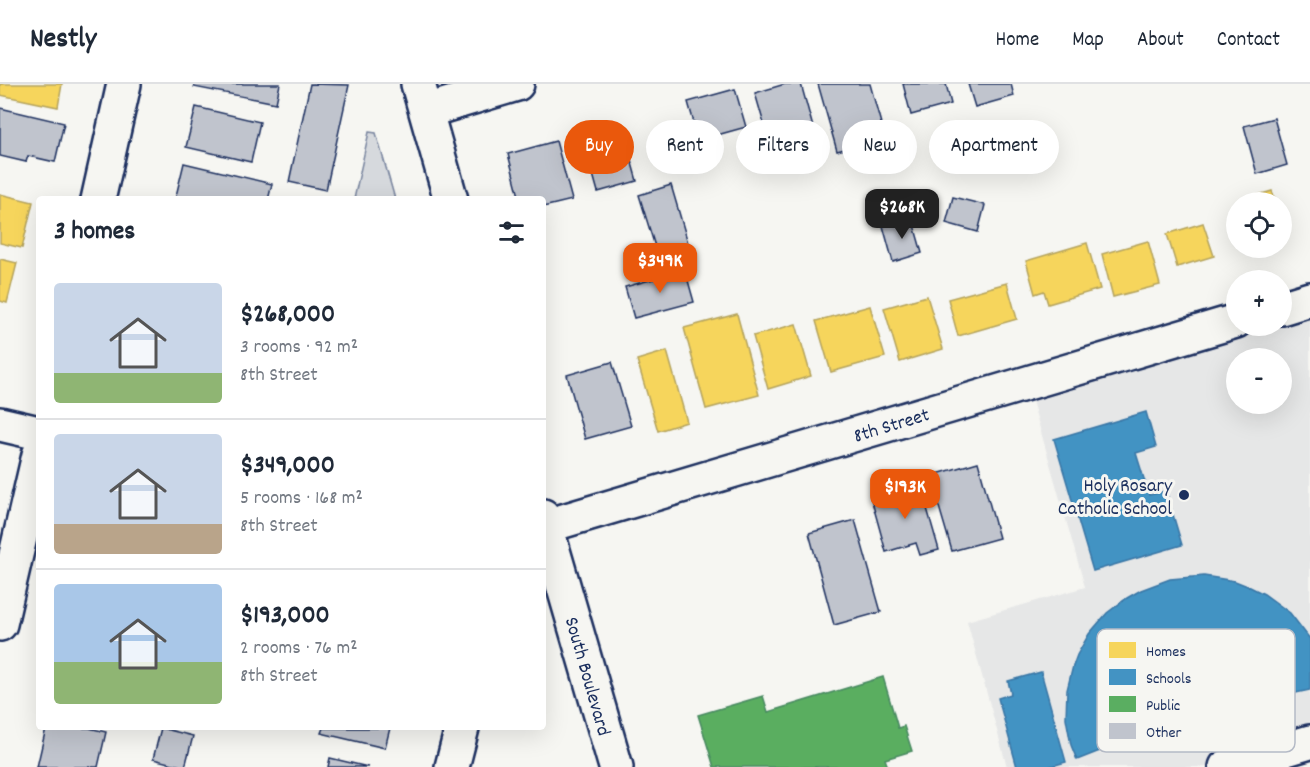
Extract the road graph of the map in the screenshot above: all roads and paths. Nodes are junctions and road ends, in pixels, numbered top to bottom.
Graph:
1 (124, 84) edge
2 (517, 84) edge
3 (422, 98) edge
4 (99, 196) edge
5 (450, 196) edge
6 (1310, 299) edge
7 (1292, 305) edge
8 (1226, 324) edge
9 (0, 424) edge
10 (36, 433) edge
11 (36, 468) edge
12 (546, 524) edge
13 (546, 532) edge
14 (0, 624) edge
15 (461, 730) edge
16 (1310, 742) edge
17 (1295, 746) edge
18 (1276, 752) edge
19 (452, 767) edge
20 (616, 767) edge
21 (1226, 767) edge

1 - 4 street
2 - 3 street
3 - 5 street
6 - 7 street
8 - 12 street, 8th Street
9 - 10 street
11 - 14 street
13 - 20 street, South Boulevard
15 - 19 street
16 - 17 street
18 - 21 street

